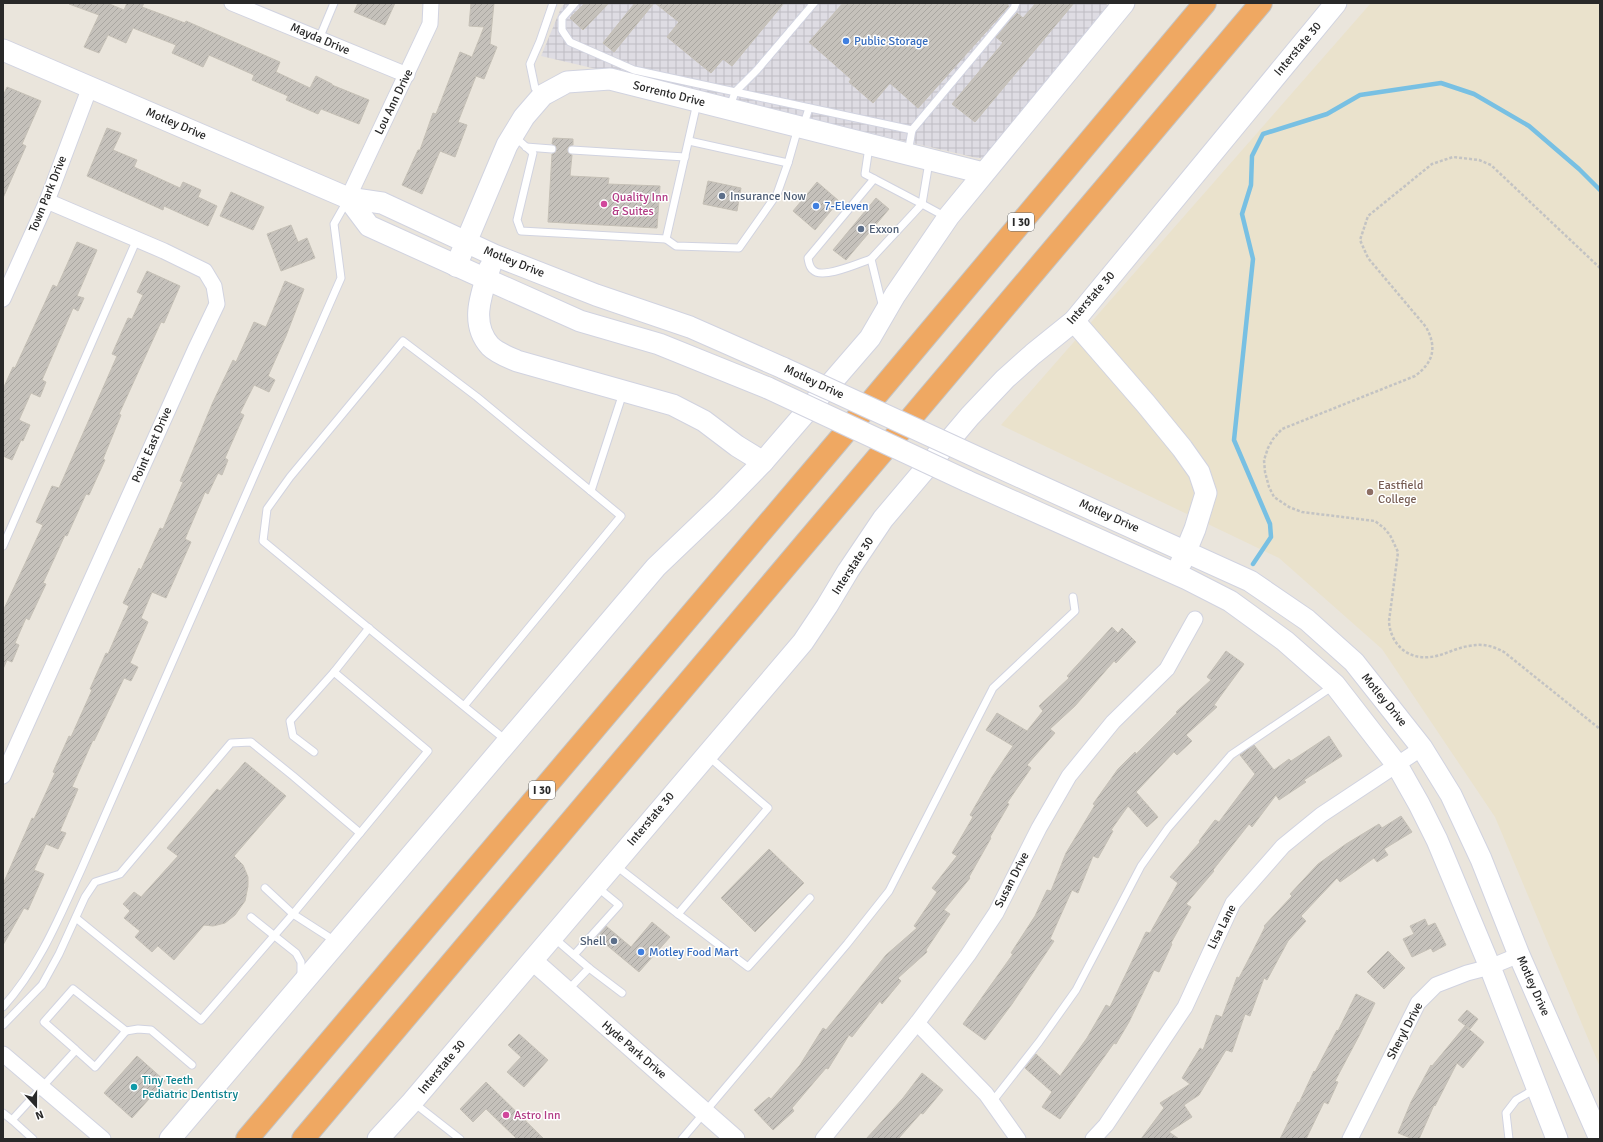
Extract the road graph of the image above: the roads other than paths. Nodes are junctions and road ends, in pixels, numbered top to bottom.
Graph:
1 (232, 3) edge
2 (334, 3) edge
3 (431, 3) edge
4 (553, 3) edge
5 (575, 3) edge
6 (814, 3) edge
7 (1016, 3) edge
8 (1124, 3) edge
9 (1205, 3) edge
10 (1261, 3) edge
11 (1336, 3) edge
12 (319, 39) junction
13 (4, 52) edge
14 (614, 71) junction
15 (407, 76) junction
16 (90, 86) junction
17 (543, 95) junction
18 (732, 100) junction
19 (698, 101) junction
20 (809, 108) junction
21 (800, 127) junction
22 (912, 130) junction
23 (520, 141) junction
24 (689, 141) junction
25 (870, 144) junction
26 (552, 149) dead end
27 (572, 150) dead end
28 (908, 154) junction
29 (685, 157) junction
30 (929, 159) junction
31 (788, 163) junction
32 (983, 173) junction
33 (874, 179) junction
34 (348, 198) junction
35 (47, 201) junction
36 (922, 204) junction
37 (948, 218) junction
38 (137, 239) junction
39 (666, 239) junction
40 (466, 242) junction
41 (494, 255) junction
42 (871, 259) junction
43 (456, 266) junction
44 (486, 279) junction
45 (3, 299) edge
46 (885, 313) junction
47 (1074, 320) junction
48 (624, 391) junction
49 (763, 462) junction
50 (591, 491) junction
51 (3, 546) edge
52 (1186, 550) junction
53 (1176, 574) junction
54 (1073, 596) dead end
55 (1195, 619) dead end
56 (369, 628) junction
57 (334, 672) junction
58 (1335, 685) junction
59 (464, 706) junction
60 (507, 741) junction
61 (1422, 748) junction
62 (314, 752) dead end
63 (707, 755) junction
64 (1397, 765) junction
65 (3, 776) edge
66 (360, 833) junction
67 (613, 864) junction
68 (596, 885) junction
69 (265, 888) dead end
70 (810, 898) dead end
71 (293, 914) junction
72 (678, 914) junction
73 (251, 917) dead end
74 (76, 918) junction
75 (274, 936) junction
76 (552, 936) junction
77 (337, 942) junction
78 (574, 955) junction
79 (1520, 955) junction
80 (532, 960) junction
81 (1490, 967) junction
82 (589, 968) junction
83 (299, 986) junction
84 (567, 991) junction
85 (622, 993) dead end
86 (3, 1007) edge
87 (917, 1023) junction
88 (3, 1025) edge
89 (126, 1031) junction
90 (76, 1050) junction
91 (3, 1054) edge
92 (192, 1065) dead end
93 (42, 1086) junction
94 (1537, 1087) junction
95 (412, 1102) junction
96 (992, 1102) junction
97 (704, 1112) junction
98 (3, 1113) edge
99 (12, 1120) junction
100 (33, 1139) edge
101 (103, 1139) edge
102 (170, 1139) edge
103 (247, 1139) edge
104 (303, 1139) edge
105 (378, 1139) edge
106 (460, 1139) edge
107 (682, 1139) edge
108 (736, 1139) edge
109 (823, 1139) edge
110 (1018, 1139) edge
111 (1093, 1139) edge
112 (1350, 1139) edge
113 (1509, 1139) edge
114 (1557, 1139) edge
115 (1600, 1139) edge

1 - 12 street, Mayda Drive
2 - 12 lane
3 - 15 street, Lou Ann Drive
4 - 17 lane
5 - 14 lane
6 - 18 lane
7 - 22 lane
8 - 32 main road
9 - 103 highway, I 30
10 - 104 highway
11 - 47 main road, Interstate 30
12 - 15 street, Mayda Drive
13 - 16 main road, Motley Drive
14 - 17 main road, Sorrento Drive
14 - 18 lane
14 - 19 main road, Sorrento Drive
15 - 34 street, Lou Ann Drive
16 - 34 main road, Motley Drive
16 - 35 street, Town Park Drive
17 - 23 main road, Sorrento Drive
18 - 19 main road, Sorrento Drive
18 - 20 lane
18 - 21 main road, Sorrento Drive
19 - 24 lane
20 - 21 lane
20 - 22 lane
21 - 25 main road, Sorrento Drive
21 - 31 lane
22 - 28 lane
23 - 26 lane
23 - 39 lane
23 - 40 main road, Sorrento Drive
24 - 29 lane
24 - 31 lane
25 - 28 main road, Sorrento Drive
25 - 33 lane
27 - 29 lane
28 - 30 main road, Sorrento Drive
29 - 39 lane
30 - 32 main road, Sorrento Drive
30 - 36 lane
31 - 39 lane
32 - 37 main road
33 - 36 lane
33 - 42 lane
34 - 40 main road, Motley Drive
34 - 43 main road, Motley Drive
34 - 86 lane
35 - 38 street, Point East Drive
35 - 45 street, Town Park Drive
36 - 37 lane
36 - 42 lane
37 - 46 main road
38 - 51 lane
38 - 65 street, Point East Drive
40 - 41 main road, Motley Drive
40 - 43 main road, Sorrento Drive
41 - 44 main road
41 - 52 main road, Motley Drive, bridge
42 - 46 lane
43 - 44 main road, Motley Drive
44 - 48 main road
44 - 53 main road, Motley Drive, bridge
46 - 49 main road
47 - 52 main road
47 - 63 main road, Interstate 30
48 - 49 main road
48 - 50 lane
49 - 60 main road
50 - 56 lane
50 - 59 lane
52 - 53 main road
52 - 61 main road, Motley Drive
53 - 58 main road, Motley Drive
54 - 97 lane
55 - 87 street, Susan Drive
56 - 57 lane
56 - 59 lane
57 - 62 lane
57 - 66 lane
58 - 64 main road, Motley Drive
58 - 96 lane
59 - 60 lane
60 - 77 main road
61 - 64 street, Lisa Lane
61 - 79 main road, Motley Drive
63 - 67 main road, Interstate 30
63 - 72 lane
64 - 81 main road, Motley Drive
64 - 111 street, Lisa Lane
66 - 71 lane
66 - 74 lane
67 - 68 main road, Interstate 30
67 - 72 lane
68 - 76 main road, Interstate 30
68 - 78 lane
69 - 71 lane
70 - 72 lane
71 - 75 lane
71 - 77 lane
73 - 75 lane
74 - 75 lane
74 - 88 lane
75 - 83 lane
76 - 78 lane
76 - 80 main road, Interstate 30
77 - 83 main road
78 - 82 lane
79 - 81 street, Sheryl Drive
79 - 115 main road, Motley Drive
80 - 84 street, Hyde Park Drive
80 - 95 main road, Interstate 30
81 - 94 main road, Motley Drive
81 - 112 street, Sheryl Drive
82 - 84 lane
82 - 85 lane
83 - 102 main road
84 - 97 street, Hyde Park Drive
87 - 96 street
87 - 109 street, Susan Drive
89 - 90 lane
89 - 90 lane
89 - 92 lane
90 - 93 lane
91 - 93 street
93 - 99 lane
93 - 101 street
94 - 113 lane
94 - 114 main road, Motley Drive
95 - 105 main road, Interstate 30
95 - 106 lane
96 - 110 street
97 - 107 lane
97 - 108 street, Hyde Park Drive
98 - 99 lane
99 - 100 lane

